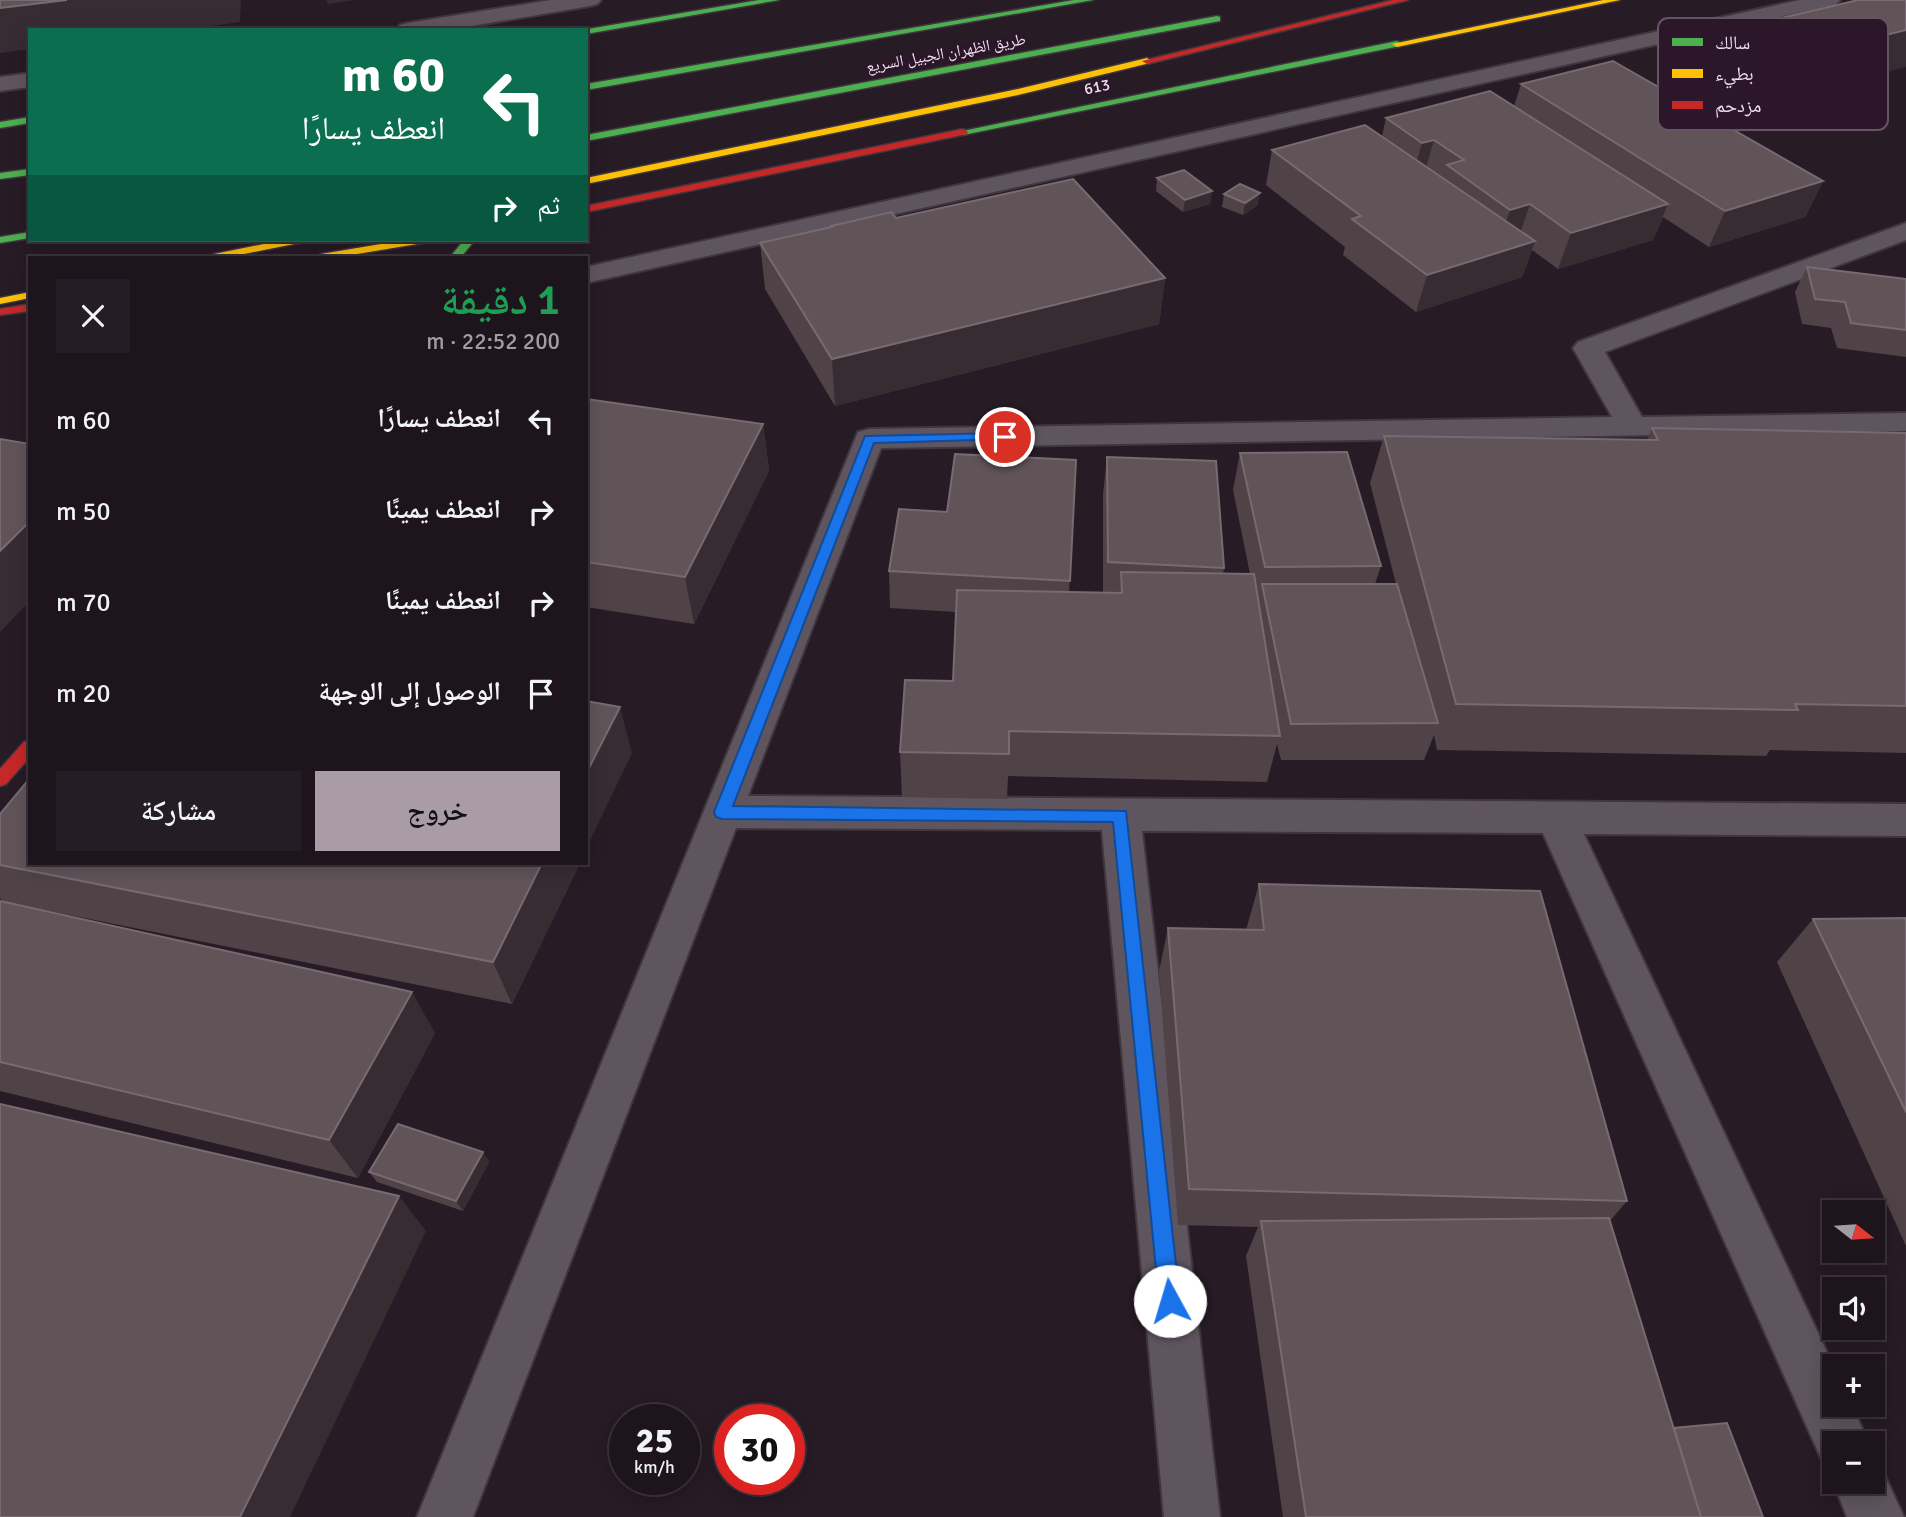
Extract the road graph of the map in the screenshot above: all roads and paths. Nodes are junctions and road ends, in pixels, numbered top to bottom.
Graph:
1 (590, 0) edge
2 (775, 0) edge
3 (1089, 0) edge
4 (1404, 0) edge
5 (1616, 0) edge
6 (1829, 0) edge
7 (908, 15) dead end
8 (1230, 16) dead end
9 (1748, 18) edge
10 (420, 28) edge
11 (588, 31) edge
12 (1658, 38) edge
13 (28, 80) edge
14 (0, 84) edge
15 (588, 86) edge
16 (588, 86) edge
17 (28, 120) edge
18 (0, 125) edge
19 (588, 138) edge
20 (28, 172) edge
21 (0, 176) edge
22 (588, 181) edge
23 (588, 209) edge
24 (1906, 231) edge
25 (28, 235) edge
26 (0, 240) edge
27 (289, 242) edge
28 (412, 242) edge
29 (468, 242) edge
30 (219, 256) edge
31 (327, 256) edge
32 (456, 256) edge
33 (588, 275) edge
34 (28, 295) edge
35 (0, 301) edge
36 (28, 307) edge
37 (0, 312) edge
38 (1906, 422) edge
39 (1632, 426) junction
40 (28, 748) edge
41 (0, 780) edge
42 (722, 812) junction
43 (1120, 815) junction
44 (1556, 817) junction
45 (1906, 820) edge
46 (1836, 1431) edge
47 (1865, 1494) edge
48 (445, 1517) edge
49 (1192, 1517) edge
50 (1876, 1517) edge

1 - 10 street
2 - 11 main road
3 - 15 main road, طريق الظهران الجبيل السريع
4 - 22 main road
5 - 23 main road, 613
6 - 9 street
7 - 16 main road
8 - 19 main road, طريق الظهران الجبيل السريع
12 - 33 street
13 - 14 street
17 - 18 main road
20 - 21 main road
24 - 39 street
25 - 26 main road
27 - 30 main road
28 - 31 main road
29 - 32 main road
34 - 35 main road
36 - 37 main road
38 - 39 street
39 - 42 street
40 - 41 main road
42 - 43 street
42 - 48 street
43 - 44 street
43 - 49 street
44 - 45 street
44 - 46 street
47 - 50 street

